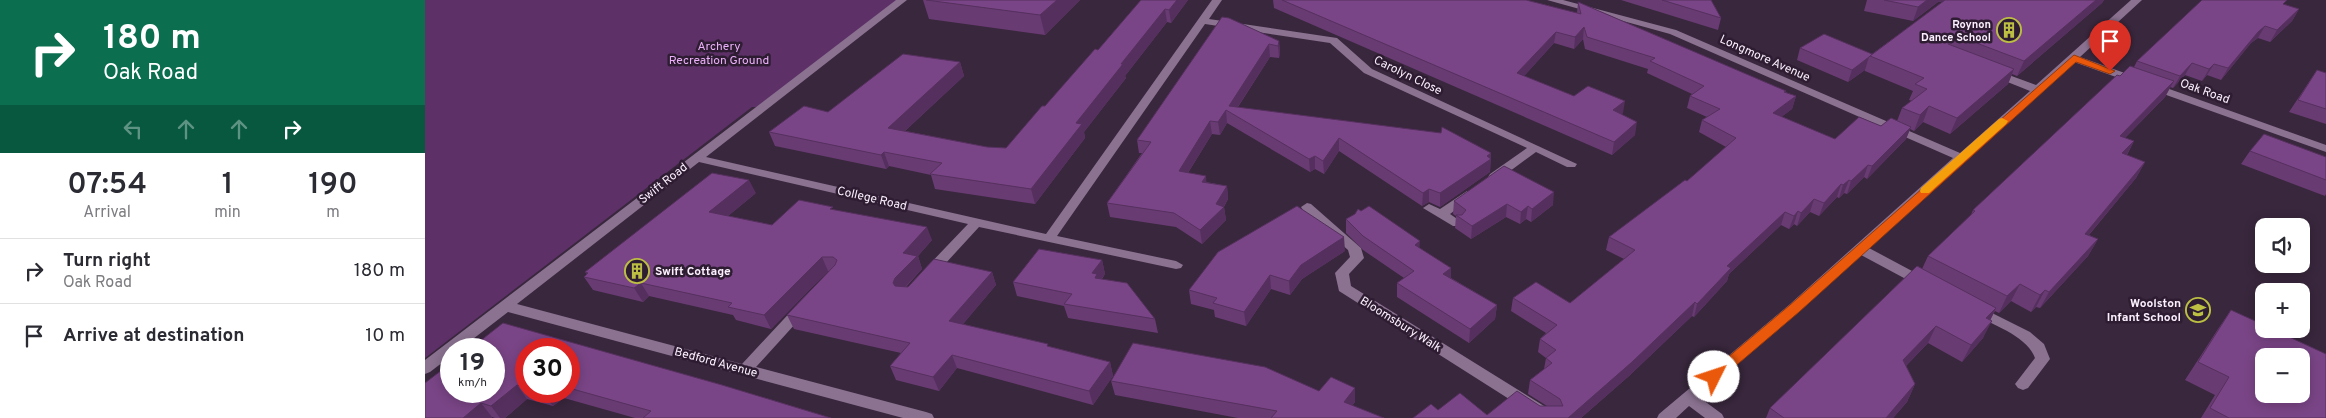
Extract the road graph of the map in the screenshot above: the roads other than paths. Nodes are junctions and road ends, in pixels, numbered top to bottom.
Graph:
1 (902, 0) edge
2 (1217, 0) edge
3 (1552, 0) edge
4 (2118, 0) edge
5 (2135, 2) edge
6 (1203, 21) junction
7 (2074, 58) junction
8 (1983, 69) edge
9 (2038, 90) junction
10 (1535, 148) junction
11 (2326, 149) edge
12 (696, 158) junction
13 (1962, 158) junction
14 (1571, 164) dead end
15 (1307, 207) dead end
16 (1429, 208) dead end
17 (1441, 214) junction
18 (977, 222) junction
19 (1457, 223) edge
20 (1049, 239) junction
21 (1861, 248) junction
22 (1176, 265) dead end
23 (920, 283) edge
24 (1939, 290) edge
25 (813, 296) edge
26 (1964, 304) edge
27 (505, 306) junction
28 (425, 368) edge
29 (745, 370) junction
30 (2023, 384) dead end
31 (1689, 398) junction
32 (926, 418) edge
33 (1551, 418) edge
34 (1665, 418) edge
35 (1715, 418) edge

1 - 12 street, Swift Road
2 - 6 street
3 - 13 street, Longmore Avenue
4 - 5 street
5 - 7 street
6 - 10 street, Carolyn Close
6 - 20 street
7 - 9 street
7 - 11 street, Oak Road
8 - 9 street
9 - 13 street
10 - 14 street, Carolyn Close
10 - 17 street
12 - 18 street, College Road
12 - 27 street, Swift Road
13 - 21 street
15 - 33 street, Bloomsbury Walk
16 - 17 street
17 - 19 street
18 - 20 street, College Road
18 - 23 street
20 - 22 street, College Road
21 - 24 street
21 - 31 street
25 - 29 street
26 - 30 street
27 - 28 street, Swift Road
27 - 29 street, Bedford Avenue
29 - 32 street, Bedford Avenue
31 - 34 street
31 - 35 street

